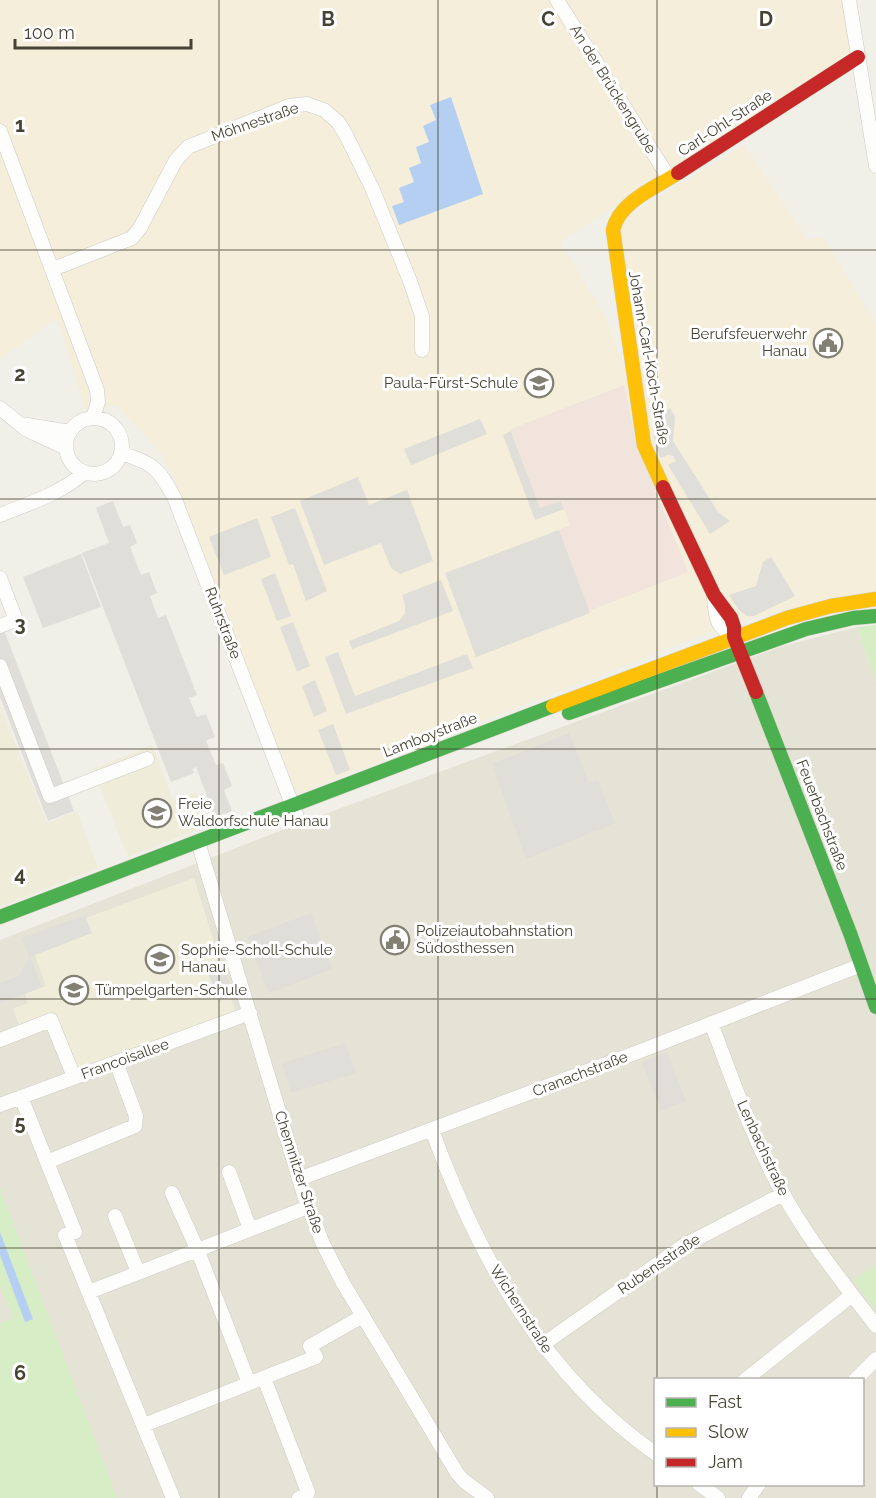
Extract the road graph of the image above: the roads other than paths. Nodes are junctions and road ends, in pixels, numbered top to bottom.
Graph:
1 (557, 0) edge
2 (849, 0) edge
3 (858, 57) junction
4 (0, 131) edge
5 (876, 166) edge
6 (669, 178) junction
7 (614, 221) joint
8 (53, 269) junction
9 (422, 350) dead end
10 (0, 408) edge
11 (93, 418) junction
12 (19, 424) junction
13 (70, 432) junction
14 (66, 448) junction
15 (121, 453) junction
16 (85, 472) junction
17 (0, 515) edge
18 (0, 578) edge
19 (876, 599) edge
20 (876, 616) edge
21 (0, 626) edge
22 (734, 637) junction
23 (741, 652) junction
24 (0, 666) edge
25 (147, 759) dead end
26 (294, 811) junction
27 (200, 848) junction
28 (0, 917) edge
29 (0, 930) edge
30 (861, 965) junction
31 (876, 1006) edge
32 (250, 1013) junction
33 (711, 1023) junction
34 (0, 1040) edge
35 (116, 1062) junction
36 (74, 1077) junction
37 (21, 1097) junction
38 (0, 1105) edge
39 (432, 1130) junction
40 (47, 1162) junction
41 (229, 1172) dead end
42 (299, 1179) junction
43 (172, 1193) dead end
44 (783, 1194) junction
45 (308, 1208) junction
46 (115, 1216) dead end
47 (250, 1229) junction
48 (197, 1249) junction
49 (138, 1272) junction
50 (89, 1292) junction
51 (852, 1295) junction
52 (363, 1316) junction
53 (876, 1326) edge
54 (542, 1345) junction
55 (876, 1359) edge
56 (264, 1378) junction
57 (748, 1378) edge
58 (857, 1378) edge
59 (249, 1383) junction
60 (144, 1425) junction
61 (654, 1452) edge
62 (700, 1486) edge
63 (758, 1486) edge
64 (173, 1498) edge
65 (298, 1498) edge
66 (487, 1498) edge
67 (718, 1498) edge
68 (749, 1498) edge

1 - 6 street, An der Brückengrube
2 - 3 street
3 - 5 street
3 - 6 main road, Carl-Ohl-Straße
4 - 8 street
6 - 7 main road, Carl-Ohl-Straße
7 - 22 main road, Johann-Carl-Koch-Straße
8 - 9 street, Möhnestraße
8 - 11 street
10 - 12 street
11 - 13 street
11 - 15 street
12 - 13 street
12 - 14 street
13 - 14 street
14 - 16 street
15 - 16 street
15 - 26 street, Ruhrstraße
16 - 17 street
18 - 21 street
19 - 22 main road, Lamboystraße
20 - 23 main road, Lamboystraße
22 - 23 main road, Feuerbachstraße
22 - 26 main road, Lamboystraße
23 - 26 main road, Lamboystraße
23 - 30 main road, Feuerbachstraße
24 - 25 street
26 - 27 main road, Lamboystraße
27 - 28 main road, Lamboystraße
27 - 29 main road, Lamboystraße
27 - 32 street, Chemnitzer Straße
30 - 31 main road, Feuerbachstraße
30 - 33 street, Cranachstraße
32 - 35 street, Francoisallee
32 - 42 street, Chemnitzer Straße
33 - 39 street, Cranachstraße
33 - 44 street, Lenbachstraße
34 - 36 street
35 - 36 street, Francoisallee
35 - 40 street
36 - 37 street, Francoisallee
37 - 38 street, Francoisallee
37 - 40 street
39 - 42 street, Cranachstraße
39 - 54 street, Wichernstraße
40 - 50 street
41 - 47 street
42 - 45 street, Chemnitzer Straße
43 - 48 street
44 - 51 street, Lenbachstraße
44 - 54 street, Rubensstraße
45 - 47 street
45 - 52 street, Chemnitzer Straße
46 - 49 street
47 - 48 street
48 - 49 street
48 - 59 street
49 - 50 street
50 - 60 street
51 - 53 street, Lenbachstraße
51 - 57 street
52 - 56 street
52 - 66 street, Chemnitzer Straße
54 - 61 street, Wichernstraße
55 - 58 street
56 - 59 street
56 - 65 street
59 - 60 street
60 - 64 street
62 - 67 street
63 - 68 street

